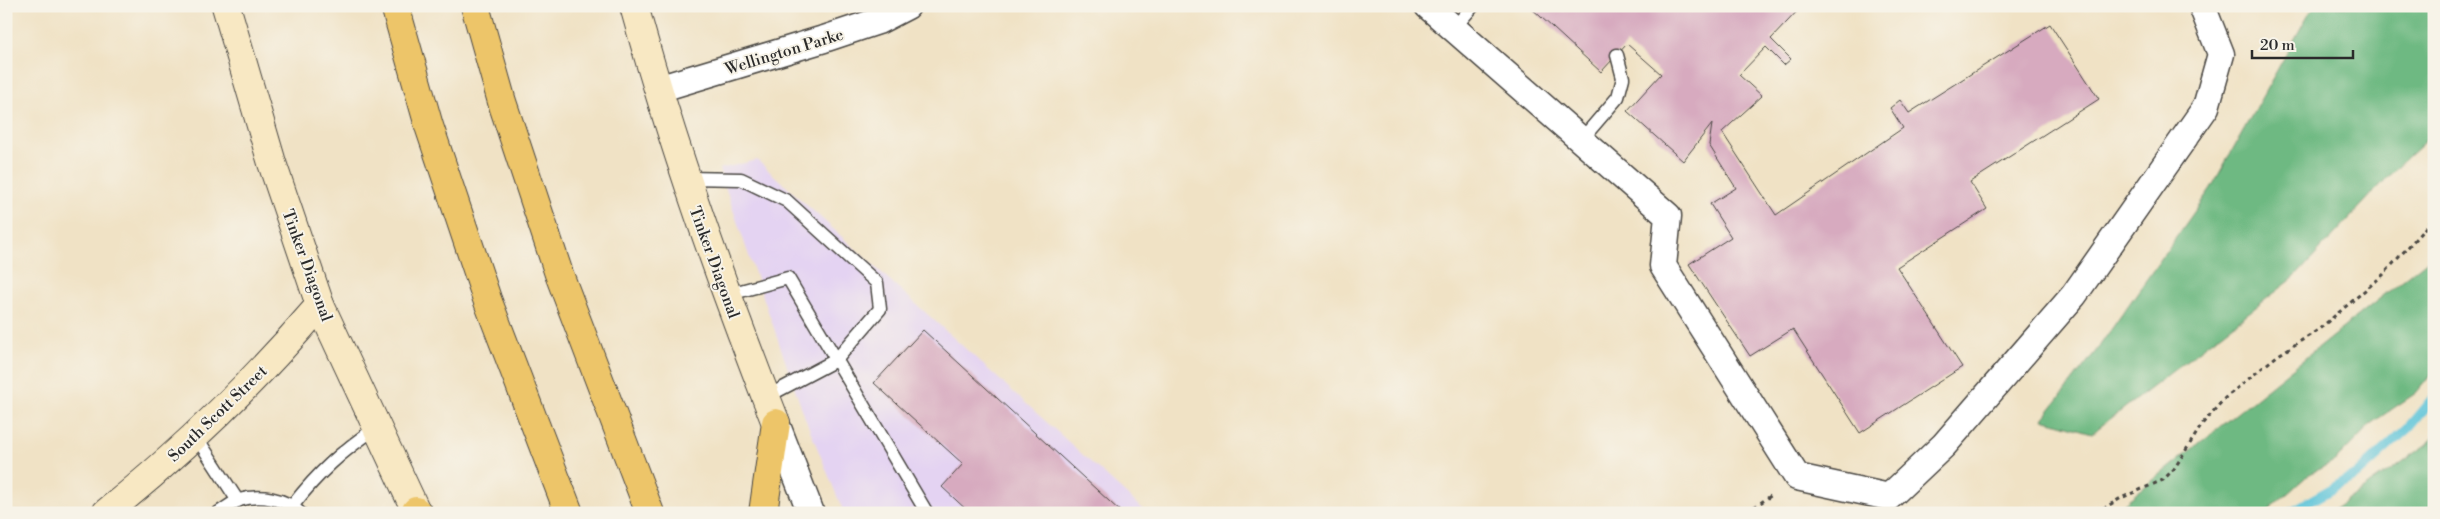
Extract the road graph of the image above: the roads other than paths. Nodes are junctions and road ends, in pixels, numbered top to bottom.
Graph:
1 (226, 6) edge
2 (395, 6) edge
3 (475, 6) edge
4 (634, 6) edge
5 (907, 6) edge
6 (1428, 6) edge
7 (1473, 6) edge
8 (2202, 6) edge
9 (1454, 28) junction
10 (1617, 55) dead end
11 (658, 89) junction
12 (1582, 139) junction
13 (686, 178) junction
14 (726, 295) junction
15 (320, 305) junction
16 (836, 360) junction
17 (766, 397) junction
18 (776, 423) junction
19 (376, 428) junction
20 (195, 435) junction
21 (238, 500) junction
22 (296, 509) edge
23 (416, 512) edge
24 (106, 513) edge
25 (218, 513) edge
26 (569, 513) edge
27 (650, 513) edge
28 (763, 513) edge
29 (811, 513) edge
30 (927, 513) edge

1 - 15 street, Tinker Diagonal
2 - 26 highway
3 - 27 highway
4 - 11 street, Tinker Diagonal
5 - 11 street, Wellington Parke
6 - 9 street
7 - 9 lane
8 - 12 street
9 - 12 street
10 - 12 lane
11 - 13 street, Tinker Diagonal
13 - 14 street, Tinker Diagonal
13 - 16 lane
14 - 16 lane
14 - 17 street, Tinker Diagonal
15 - 19 street, Tinker Diagonal
15 - 20 street, South Scott Street
16 - 17 lane
16 - 30 lane
17 - 18 street, Tinker Diagonal
18 - 28 highway
18 - 29 street, Tinker Diagonal
19 - 22 lane
19 - 23 street, Tinker Diagonal
20 - 21 lane
20 - 24 street, South Scott Street
21 - 22 lane
21 - 25 lane

